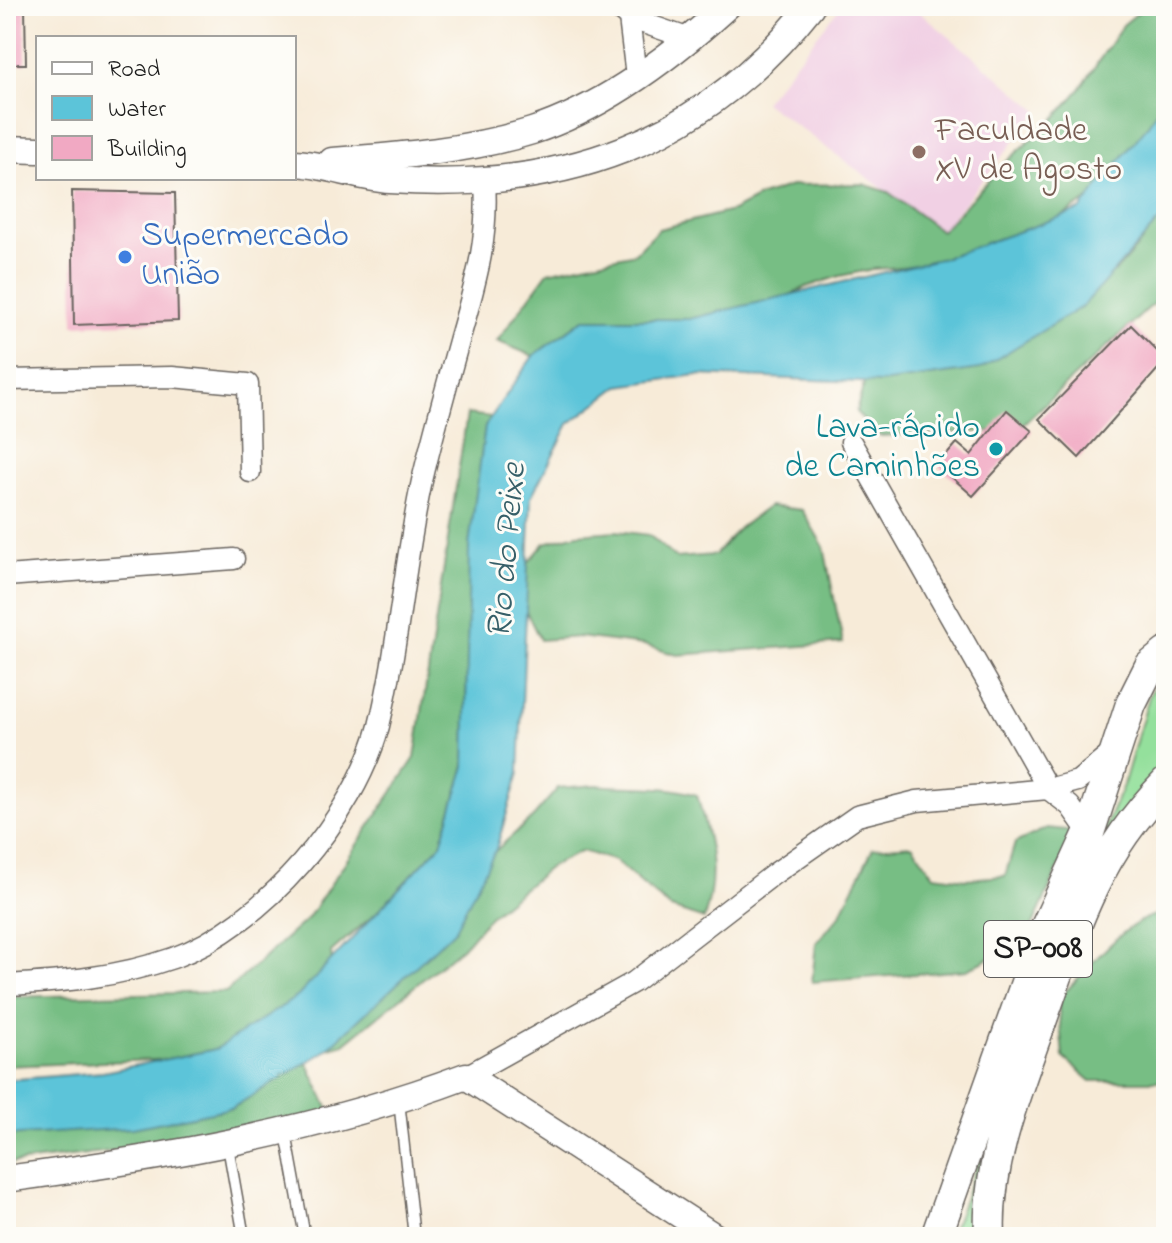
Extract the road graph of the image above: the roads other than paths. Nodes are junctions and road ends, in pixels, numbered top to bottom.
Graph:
1 (727, 6) edge
2 (811, 6) edge
3 (622, 12) edge
4 (687, 38) junction
5 (636, 76) junction
6 (484, 142) junction
7 (6, 149) edge
8 (36, 150) edge
9 (299, 163) edge
10 (485, 181) junction
11 (6, 380) edge
12 (851, 442) dead end
13 (250, 472) dead end
14 (234, 559) dead end
15 (6, 576) edge
16 (1161, 661) edge
17 (1119, 747) junction
18 (1166, 783) edge
19 (1048, 789) junction
20 (1089, 833) junction
21 (6, 985) edge
22 (466, 1076) junction
23 (399, 1101) junction
24 (286, 1133) junction
25 (228, 1144) junction
26 (6, 1179) edge
27 (244, 1237) edge
28 (305, 1237) edge
29 (414, 1237) edge
30 (715, 1237) edge
31 (936, 1237) edge
32 (990, 1237) edge

1 - 4 street
2 - 10 street
3 - 4 street
3 - 5 street
4 - 5 street
5 - 6 street
6 - 9 street
6 - 10 street
7 - 8 street
9 - 10 street
10 - 21 street
11 - 13 street
12 - 19 street
14 - 15 street
16 - 17 main road, SP-008
17 - 19 street
17 - 20 main road, SP-008
18 - 32 main road, SP-008
19 - 20 street
19 - 22 street
20 - 31 main road, SP-008
22 - 23 street
22 - 30 street
23 - 24 street
23 - 29 lane
24 - 25 street
24 - 28 lane
25 - 26 street
25 - 27 lane

